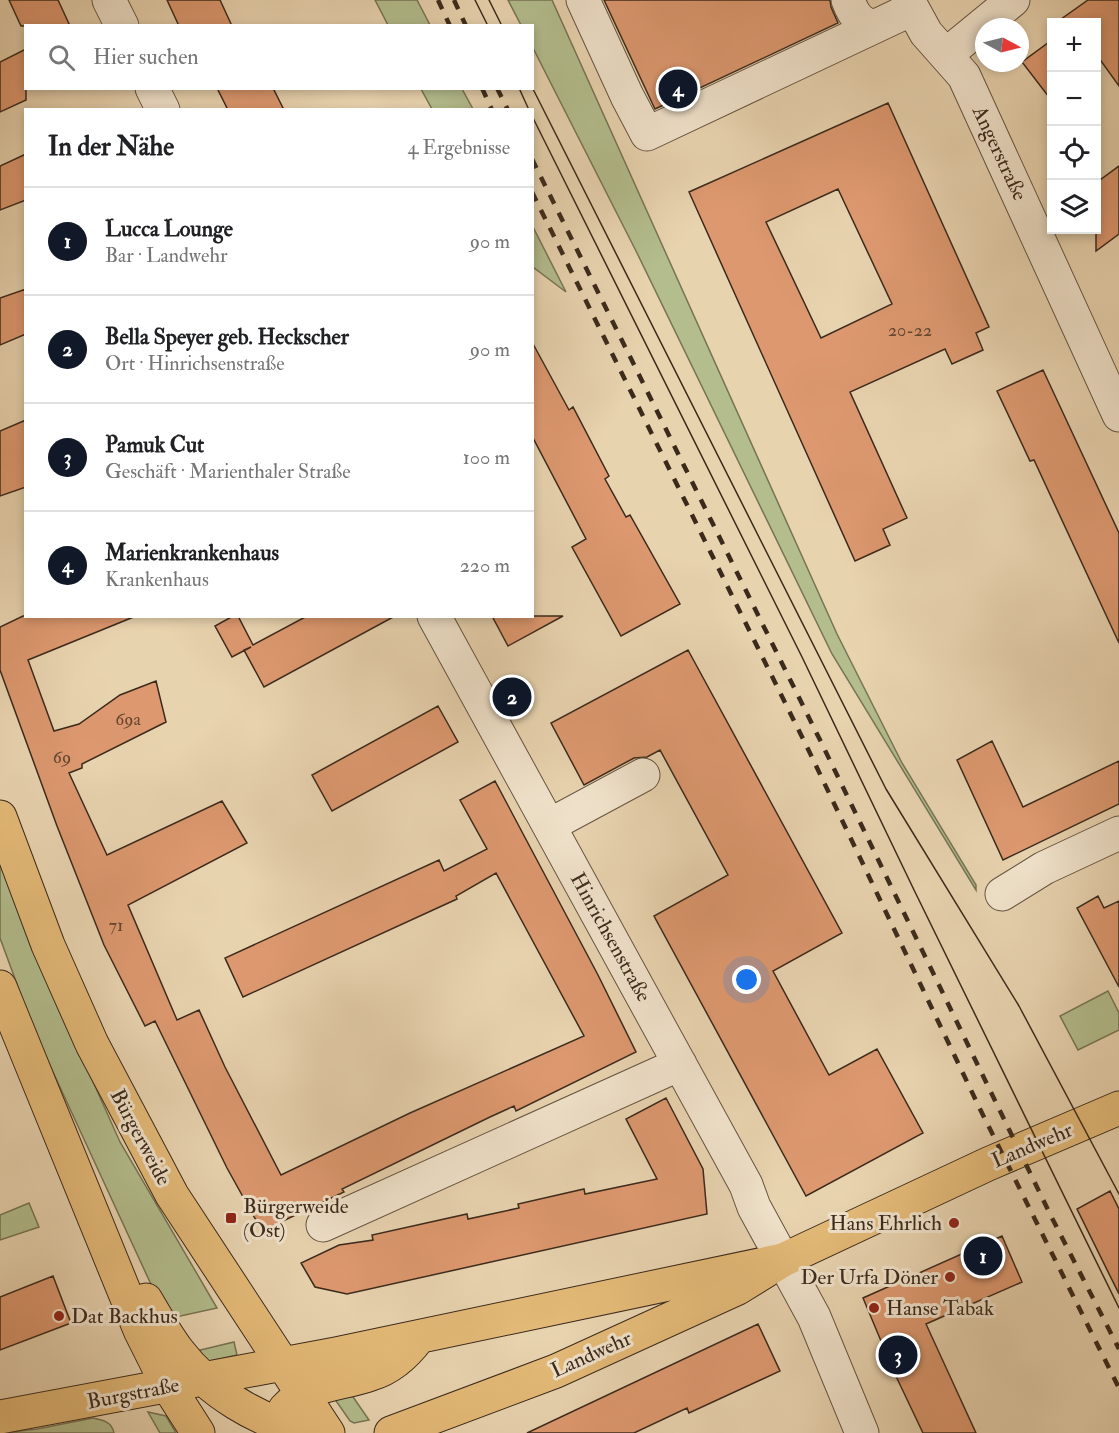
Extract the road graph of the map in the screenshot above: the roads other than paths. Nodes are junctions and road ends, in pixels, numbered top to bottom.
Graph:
1 (110, 0) edge
2 (567, 0) edge
3 (583, 0) edge
4 (604, 0) edge
5 (848, 0) edge
6 (1013, 0) edge
7 (910, 4) edge
8 (121, 24) edge
9 (876, 26) junction
10 (947, 54) junction
11 (153, 90) edge
12 (627, 96) junction
13 (162, 108) edge
14 (1119, 416) edge
15 (435, 618) edge
16 (643, 775) dead end
17 (0, 817) edge
18 (550, 825) junction
19 (1119, 834) edge
20 (1002, 894) dead end
21 (0, 987) edge
22 (680, 1064) junction
23 (1119, 1108) edge
24 (79, 1184) junction
25 (323, 1225) dead end
26 (783, 1260) junction
27 (420, 1336) junction
28 (271, 1357) junction
29 (205, 1379) junction
30 (302, 1395) junction
31 (0, 1417) edge
32 (222, 1419) edge
33 (309, 1433) edge
34 (328, 1433) edge
35 (391, 1433) edge
36 (862, 1433) edge

1 - 8 street
2 - 12 street
3 - 12 street
4 - 12 street
5 - 9 street
6 - 10 street
7 - 9 street
7 - 10 street, Angerstraße
9 - 12 street
10 - 14 street, Angerstraße
11 - 13 street
15 - 18 street, Hinrichsenstraße
16 - 18 street
17 - 28 main road, Bürgerweide
18 - 22 street, Hinrichsenstraße
19 - 20 street
21 - 24 main road
22 - 25 street
22 - 26 street, Hinrichsenstraße
23 - 26 main road, Landwehr
24 - 29 main road
24 - 32 main road
26 - 27 main road, Landwehr
26 - 35 main road, Landwehr
26 - 36 street, Hinrichsenstraße
27 - 28 main road, Landwehr
27 - 30 main road
28 - 29 main road, Burgstraße
28 - 30 main road, Bürgerweide
28 - 32 main road
29 - 32 main road, Burgstraße
30 - 32 main road
30 - 34 main road, Bürgerweide
31 - 32 main road, Burgstraße
32 - 33 main road

